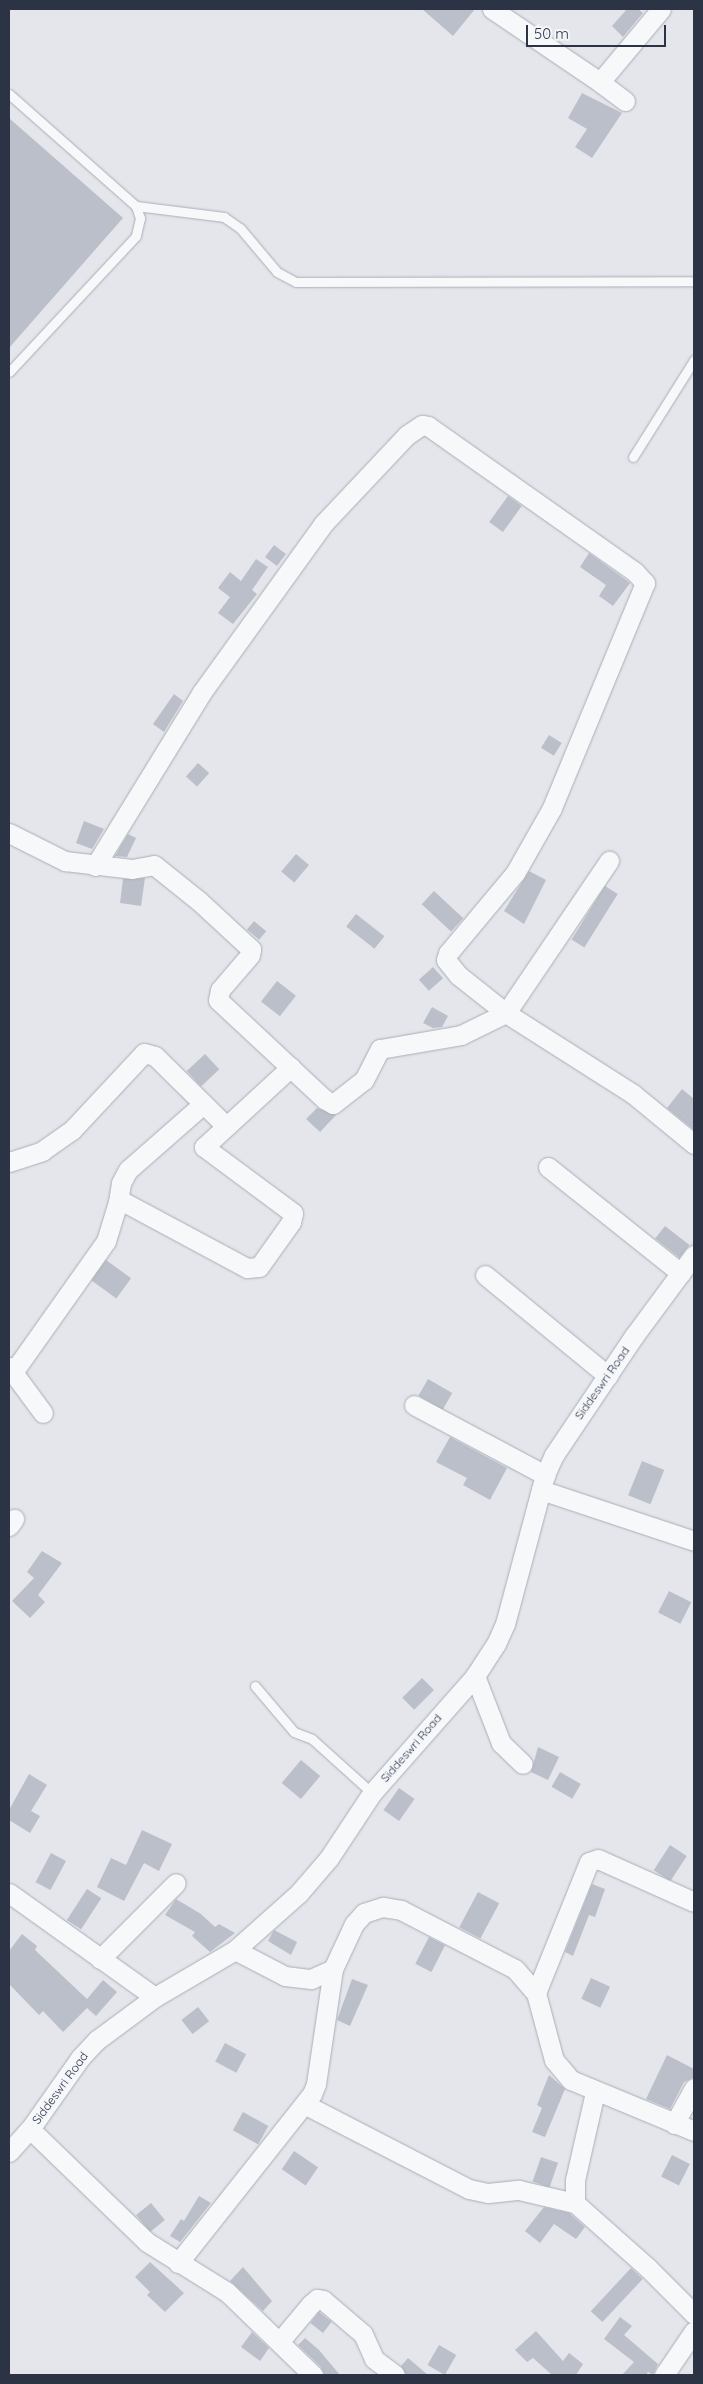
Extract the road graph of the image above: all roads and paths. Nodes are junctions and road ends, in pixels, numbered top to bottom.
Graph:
1 (492, 9) edge
2 (661, 9) edge
3 (600, 82) junction
4 (9, 94) edge
5 (625, 101) dead end
6 (136, 206) junction
7 (694, 280) edge
8 (694, 360) edge
9 (9, 372) edge
10 (633, 457) dead end
11 (9, 833) edge
12 (609, 861) dead end
13 (95, 866) junction
14 (506, 1013) junction
15 (291, 1067) junction
16 (203, 1104) junction
17 (226, 1126) junction
18 (694, 1144) edge
19 (9, 1162) edge
20 (548, 1168) dead end
21 (118, 1202) junction
22 (694, 1255) edge
23 (680, 1273) junction
24 (485, 1276) dead end
25 (11, 1369) edge
26 (608, 1376) junction
27 (414, 1405) dead end
28 (43, 1413) dead end
29 (543, 1483) junction
30 (694, 1540) edge
31 (475, 1676) junction
32 (255, 1686) dead end
33 (523, 1764) dead end
34 (372, 1793) junction
35 (176, 1884) dead end
36 (9, 1893) edge
37 (694, 1902) edge
38 (235, 1950) junction
39 (100, 1959) junction
40 (333, 1969) junction
41 (536, 1993) junction
42 (155, 1997) junction
43 (694, 2088) edge
44 (594, 2092) junction
45 (306, 2105) junction
46 (674, 2124) junction
47 (30, 2130) junction
48 (694, 2131) edge
49 (9, 2152) edge
50 (575, 2203) junction
51 (178, 2263) junction
52 (694, 2314) edge
53 (694, 2331) edge
54 (280, 2341) junction
55 (313, 2375) edge
56 (395, 2375) edge
57 (664, 2375) edge

1 - 3 street
2 - 3 street
3 - 5 street
4 - 6 lane
6 - 7 lane
6 - 9 lane
8 - 10 lane
11 - 13 street
12 - 14 street
13 - 14 street
13 - 15 street
14 - 15 street
14 - 18 street
15 - 17 street
16 - 17 street
16 - 19 street
16 - 21 street
17 - 21 street
20 - 23 street
21 - 25 street
22 - 23 street, Siddeswri Road
23 - 26 street, Siddeswri Road
24 - 26 street
25 - 28 street
26 - 29 street, Siddeswri Road
27 - 29 street
29 - 30 street
29 - 31 street, Siddeswri Road
31 - 33 street
31 - 34 street, Siddeswri Road
32 - 34 lane
34 - 38 street, Siddeswri Road
35 - 39 street
36 - 39 street
37 - 41 street
38 - 40 street
38 - 42 street, Siddeswri Road
39 - 42 street
40 - 41 street
40 - 45 street
41 - 44 street
42 - 47 street, Siddeswri Road
43 - 46 street
44 - 46 street
44 - 50 street
45 - 50 street
45 - 51 street
46 - 48 street
47 - 49 street, Siddeswri Road
47 - 51 street
50 - 52 street
51 - 54 street
53 - 57 street
54 - 55 street
54 - 56 street

